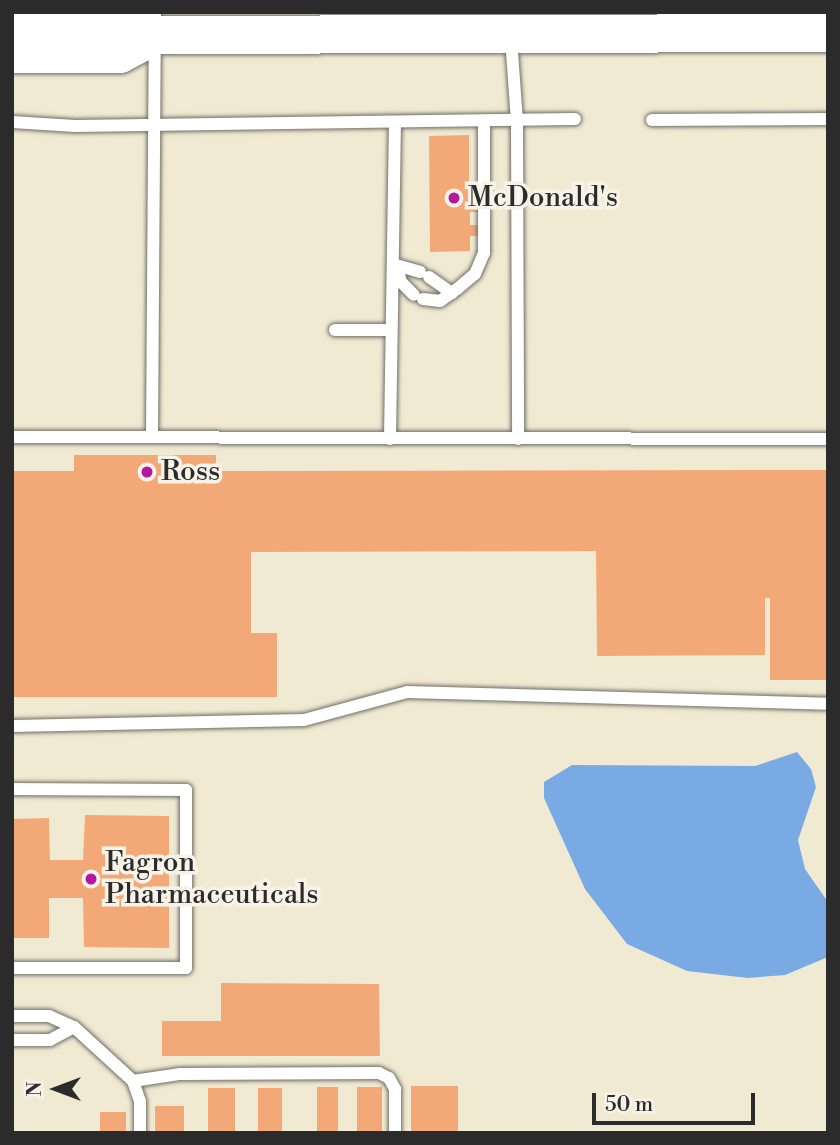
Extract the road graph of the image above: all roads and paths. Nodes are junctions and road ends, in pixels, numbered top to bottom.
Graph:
1 (12, 16) edge
2 (155, 23) edge
3 (828, 33) edge
4 (511, 34) junction
5 (12, 54) edge
6 (575, 119) dead end
7 (828, 119) edge
8 (652, 120) dead end
9 (484, 121) junction
10 (517, 121) junction
11 (12, 122) edge
12 (395, 122) junction
13 (156, 124) junction
14 (394, 263) junction
15 (452, 293) junction
16 (335, 330) dead end
17 (391, 330) junction
18 (12, 437) edge
19 (152, 437) junction
20 (390, 439) junction
21 (518, 439) junction
22 (828, 439) edge
23 (828, 704) edge
24 (12, 726) edge
25 (12, 789) edge
26 (12, 968) edge
27 (12, 1016) edge
28 (74, 1027) junction
29 (12, 1040) edge
30 (133, 1081) junction
31 (140, 1133) edge
32 (395, 1133) edge

1 - 2 main road
2 - 4 main road
2 - 5 main road
2 - 13 lane
3 - 4 main road
4 - 10 lane
6 - 10 lane
7 - 8 lane
9 - 10 lane
9 - 12 lane
9 - 15 lane
10 - 21 lane
11 - 13 lane
12 - 13 lane
12 - 14 lane
13 - 19 lane
14 - 15 lane
14 - 15 lane
14 - 17 lane
16 - 17 lane
17 - 20 lane
18 - 19 lane
19 - 20 lane
20 - 21 lane
21 - 22 lane
23 - 24 lane
25 - 26 lane
27 - 28 lane
28 - 29 lane
28 - 30 lane
30 - 31 lane
30 - 32 lane

